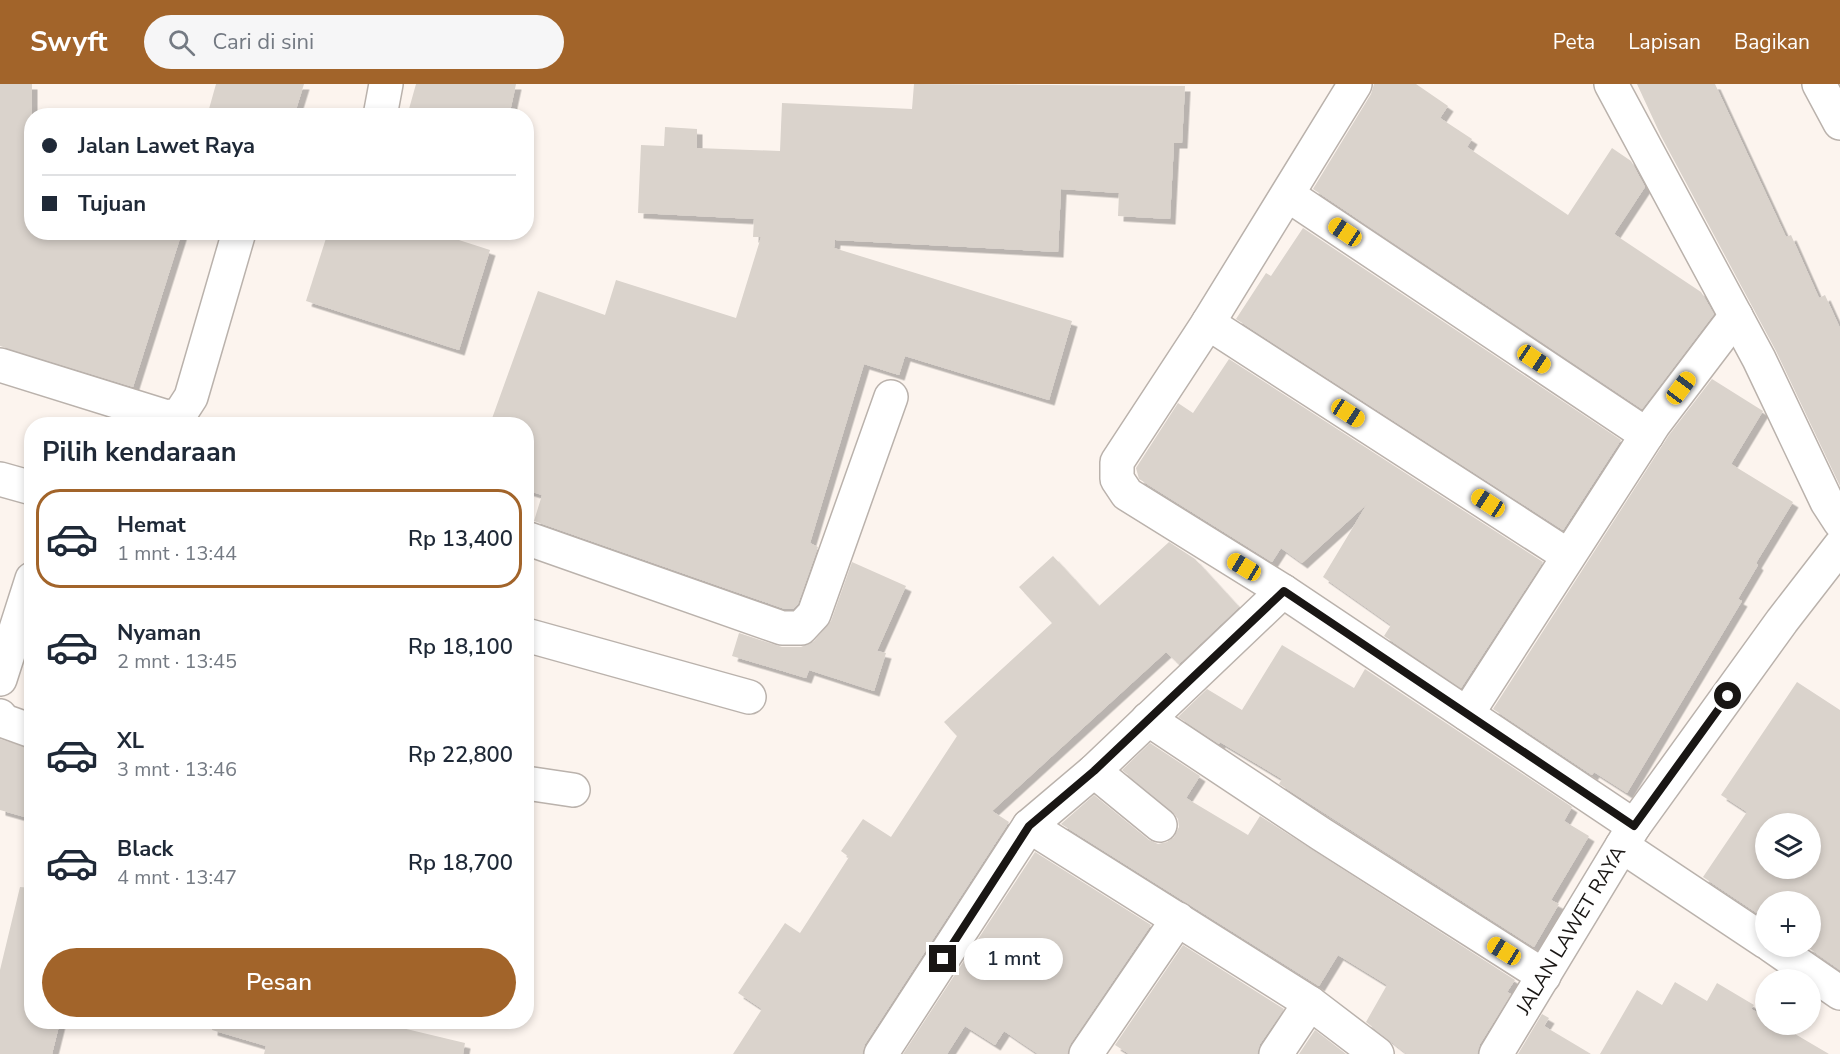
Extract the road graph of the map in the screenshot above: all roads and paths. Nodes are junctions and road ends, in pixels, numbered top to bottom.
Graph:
1 (386, 84) edge
2 (1356, 84) edge
3 (1611, 84) edge
4 (382, 108) edge
5 (1288, 195) junction
6 (237, 240) edge
7 (1736, 316) junction
8 (1208, 322) junction
9 (0, 365) edge
10 (891, 397) dead end
11 (166, 417) edge
12 (166, 417) edge
13 (1647, 435) junction
14 (0, 479) edge
15 (24, 486) edge
16 (1840, 522) edge
17 (534, 541) edge
18 (1840, 546) edge
19 (1567, 555) junction
20 (1284, 591) junction
21 (24, 604) edge
22 (534, 637) edge
23 (0, 679) edge
24 (749, 697) dead end
25 (1467, 714) junction
26 (0, 716) edge
27 (1148, 720) junction
28 (24, 728) edge
29 (1094, 771) junction
30 (534, 784) edge
31 (573, 790) dead end
32 (1160, 825) dead end
33 (1029, 826) junction
34 (1628, 836) junction
35 (1178, 919) junction
36 (1755, 934) edge
37 (1788, 957) edge
38 (1544, 976) junction
39 (1840, 993) edge
40 (1310, 1003) junction
41 (881, 1054) edge
42 (1086, 1054) edge
43 (1276, 1054) edge
44 (1377, 1054) edge
45 (1496, 1054) edge

1 - 4 street
2 - 5 street
3 - 7 street
5 - 8 street
5 - 13 street
6 - 12 street
7 - 13 street
7 - 16 street
8 - 19 street
8 - 20 street
9 - 11 street
10 - 17 street
13 - 19 street
14 - 15 street
18 - 34 street, JALAN LAWET RAYA
19 - 25 street
20 - 25 street
20 - 27 street
21 - 23 street
22 - 24 street
25 - 34 street
26 - 28 street
27 - 29 street
27 - 38 street
29 - 32 street
29 - 33 street
30 - 31 street
33 - 35 street
33 - 41 street
34 - 36 street
34 - 38 street, JALAN LAWET RAYA
35 - 40 street
35 - 42 street
37 - 39 street
38 - 45 street, JALAN LAWET RAYA
40 - 43 street
40 - 44 street

